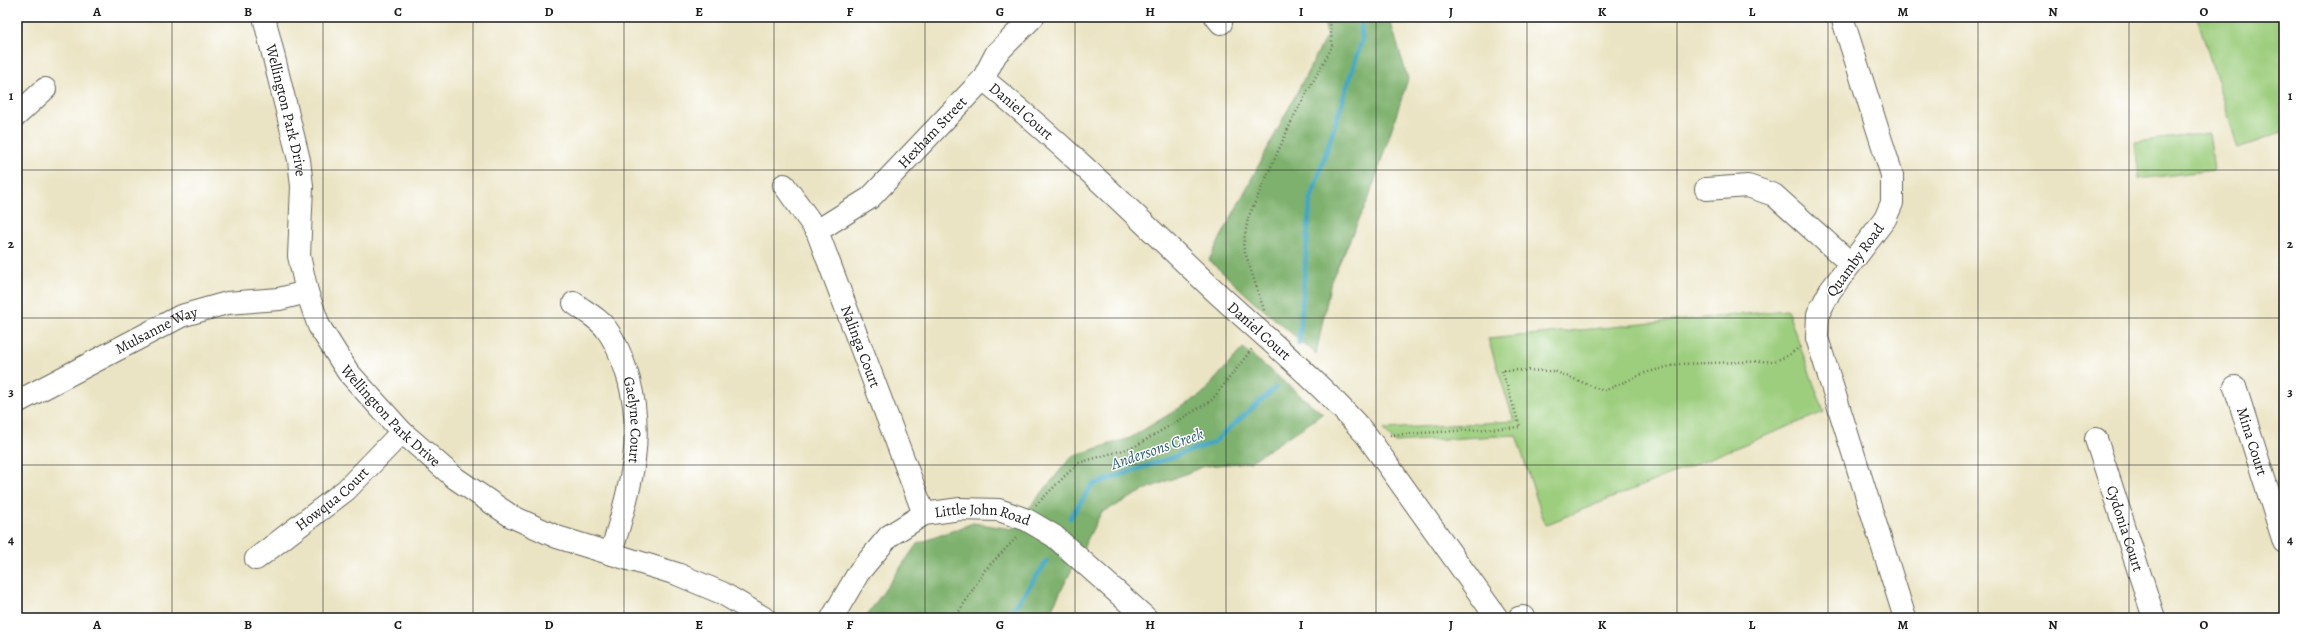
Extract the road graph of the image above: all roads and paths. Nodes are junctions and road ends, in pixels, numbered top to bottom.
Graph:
1 (264, 17) edge
2 (1033, 17) edge
3 (1330, 17) edge
4 (1842, 17) edge
5 (983, 79) junction
6 (45, 89) dead end
7 (17, 115) edge
8 (784, 185) dead end
9 (1706, 189) dead end
10 (816, 231) junction
11 (1850, 263) junction
12 (307, 292) junction
13 (574, 303) dead end
14 (1264, 314) dead end
15 (1817, 338) junction
16 (1255, 346) dead end
17 (2235, 387) dead end
18 (17, 402) edge
19 (402, 432) junction
20 (1367, 436) junction
21 (2096, 439) dead end
22 (1035, 506) dead end
23 (924, 514) junction
24 (1020, 534) dead end
25 (2284, 542) edge
26 (611, 554) junction
27 (256, 559) dead end
28 (764, 618) edge
29 (832, 618) edge
30 (955, 618) edge
31 (1146, 618) edge
32 (1497, 618) edge
33 (1905, 618) edge
34 (2154, 618) edge

1 - 12 street, Wellington Park Drive
2 - 5 street, Hexham Street
3 - 14 path
4 - 11 street, Quamby Road
5 - 10 street, Hexham Street
5 - 20 street, Daniel Court
6 - 7 street
8 - 10 street, Nalinga Court
9 - 11 street
10 - 23 street, Nalinga Court
11 - 15 street, Quamby Road
12 - 18 street, Mulsanne Way
12 - 19 street, Wellington Park Drive
13 - 26 street, Gaelyne Court
15 - 20 path
15 - 33 street, Quamby Road
16 - 22 path
17 - 25 street, Mina Court
19 - 26 street, Wellington Park Drive
19 - 27 street, Howqua Court
20 - 32 street, Daniel Court
21 - 34 street, Cydonia Court
23 - 29 street, Little John Road
23 - 31 street, Little John Road
24 - 30 path
26 - 28 street, Wellington Park Drive

